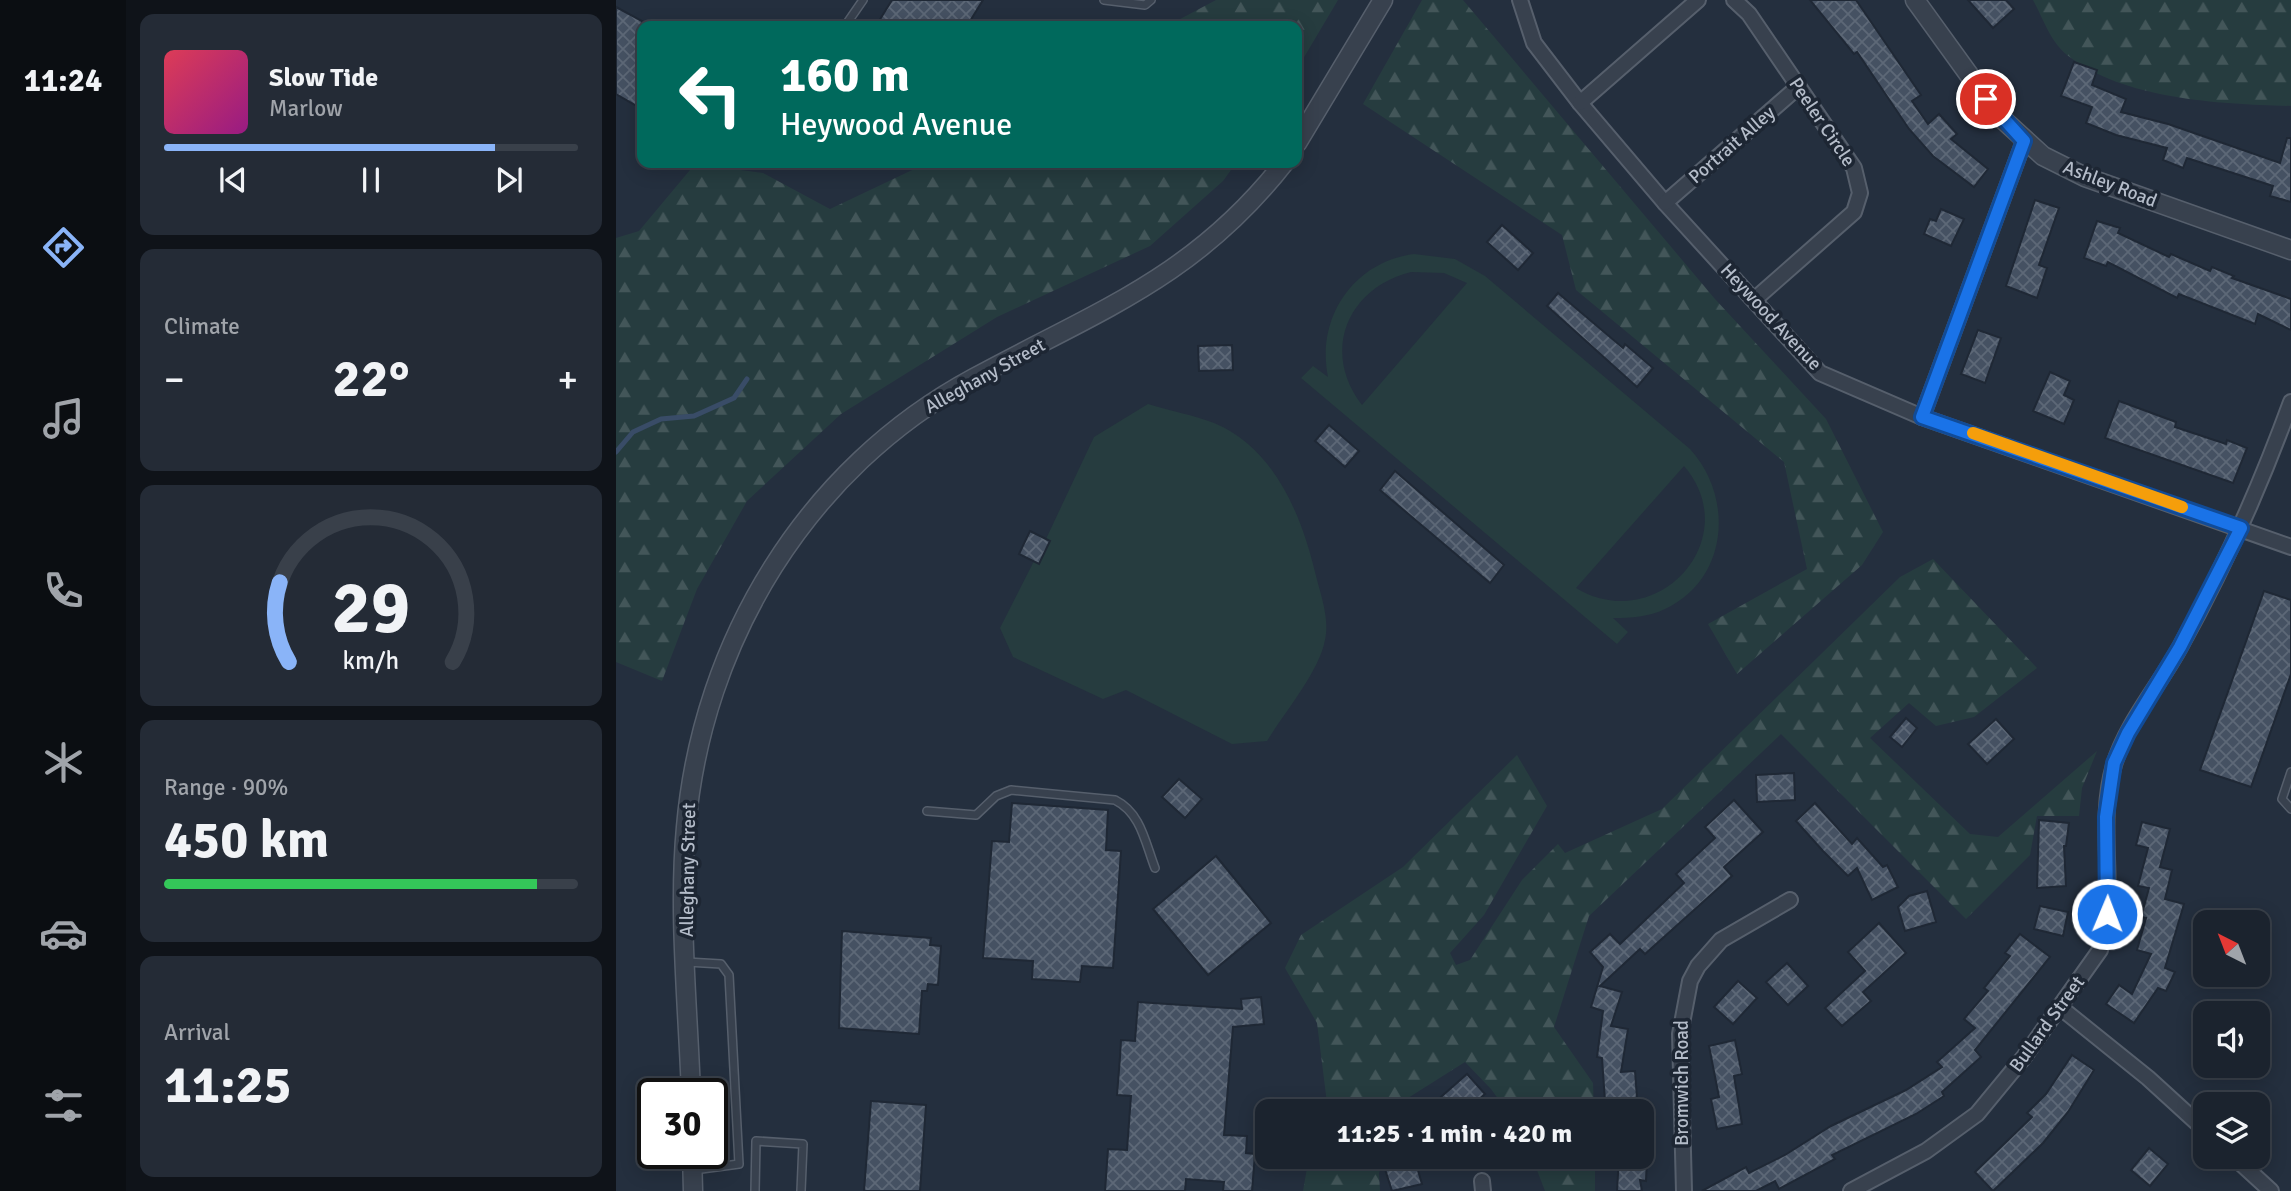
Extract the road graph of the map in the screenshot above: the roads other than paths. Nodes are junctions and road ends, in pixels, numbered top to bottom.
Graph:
1 (863, 0) edge
2 (1104, 0) edge
3 (1151, 0) edge
4 (1383, 0) edge
5 (1520, 0) edge
6 (1698, 0) edge
7 (1734, 0) edge
8 (1915, 0) edge
9 (848, 21) edge
10 (1798, 87) junction
11 (1580, 103) junction
12 (1302, 135) edge
13 (2024, 141) junction
14 (1280, 168) edge
15 (1665, 203) junction
16 (2291, 250) edge
17 (1754, 300) junction
18 (2291, 402) edge
19 (1922, 417) junction
20 (2241, 528) junction
21 (2291, 547) edge
22 (2291, 772) edge
23 (2291, 809) edge
24 (927, 811) dead end
25 (1155, 867) dead end
26 (1790, 900) dead end
27 (687, 962) junction
28 (2061, 1007) junction
29 (691, 1078) edge
30 (2193, 1119) edge
31 (728, 1163) edge
32 (739, 1164) junction
33 (755, 1164) junction
34 (693, 1169) edge
35 (2247, 1169) edge
36 (693, 1191) edge
37 (755, 1191) edge
38 (801, 1191) edge
39 (1684, 1191) edge
40 (1851, 1191) edge
41 (2271, 1191) edge

1 - 9 lane
2 - 3 lane
4 - 12 street
5 - 11 street, Heywood Avenue
6 - 11 street
7 - 10 street, Peeler Circle
8 - 13 street, Ashley Road
10 - 15 street, Portrait Alley
10 - 17 street, Peeler Circle
11 - 15 street, Heywood Avenue
13 - 16 street, Ashley Road
13 - 19 street
14 - 27 street, Alleghany Street
15 - 17 street, Heywood Avenue
17 - 19 street, Heywood Avenue
18 - 20 street, Bullard Street
19 - 20 street, Heywood Avenue
20 - 21 street, Heywood Avenue
20 - 28 street, Bullard Street
22 - 23 lane
24 - 25 lane
26 - 39 street, Bromwich Road
27 - 29 street, Alleghany Street
27 - 32 lane
28 - 30 street
28 - 40 street, Bullard Street
31 - 32 lane
32 - 33 lane
33 - 37 lane
33 - 38 lane
34 - 36 street
35 - 41 street

